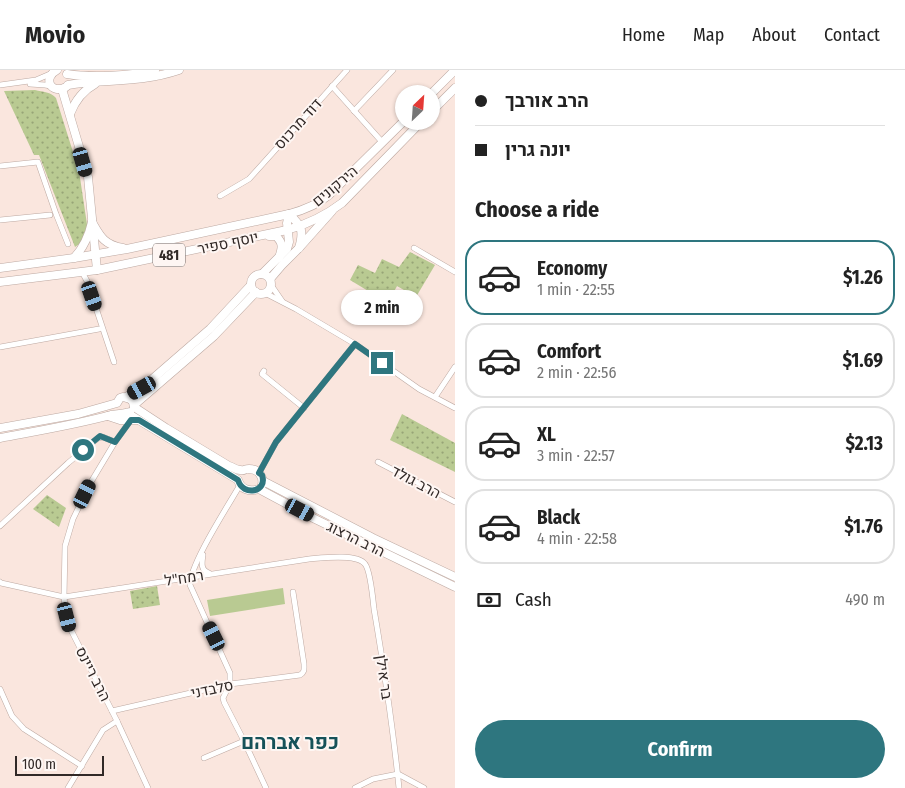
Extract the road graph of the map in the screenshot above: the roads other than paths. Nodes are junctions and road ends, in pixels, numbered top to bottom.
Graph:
1 (155, 70) edge
2 (179, 70) edge
3 (347, 70) edge
4 (393, 70) edge
5 (455, 70) edge
6 (64, 71) edge
7 (53, 72) edge
8 (98, 82) junction
9 (17, 83) junction
10 (0, 85) edge
11 (440, 85) edge
12 (332, 86) junction
13 (52, 87) junction
14 (65, 87) junction
15 (455, 88) edge
16 (440, 103) edge
17 (354, 111) junction
18 (70, 114) junction
19 (395, 130) edge
20 (413, 130) edge
21 (383, 143) junction
22 (0, 166) edge
23 (220, 196) dead end
24 (334, 209) junction
25 (289, 214) junction
26 (50, 215) dead end
27 (0, 220) edge
28 (92, 222) junction
29 (300, 226) junction
30 (287, 230) junction
31 (264, 235) junction
32 (68, 244) dead end
33 (299, 248) junction
34 (414, 248) dead end
35 (127, 249) junction
36 (95, 254) junction
37 (74, 258) junction
38 (279, 258) junction
39 (0, 268) edge
40 (97, 270) junction
41 (82, 272) junction
42 (455, 272) edge
43 (262, 274) junction
44 (86, 280) junction
45 (0, 282) edge
46 (270, 282) junction
47 (251, 285) junction
48 (256, 292) junction
49 (265, 293) junction
50 (282, 301) junction
51 (99, 329) dead end
52 (355, 344) junction
53 (0, 347) edge
54 (114, 362) dead end
55 (455, 367) edge
56 (264, 371) dead end
57 (145, 395) junction
58 (126, 397) junction
59 (435, 398) junction
60 (117, 403) junction
61 (134, 406) junction
62 (304, 408) junction
63 (455, 408) edge
64 (108, 416) junction
65 (129, 417) junction
66 (148, 417) junction
67 (0, 428) edge
68 (0, 438) edge
69 (115, 442) junction
70 (378, 462) dead end
71 (243, 470) junction
72 (259, 473) junction
73 (239, 483) junction
74 (261, 485) junction
75 (455, 502) edge
76 (0, 526) edge
77 (203, 549) junction
78 (367, 567) joint
79 (212, 573) junction
80 (191, 576) junction
81 (455, 577) edge
82 (0, 583) edge
83 (455, 587) edge
84 (293, 592) dead end
85 (64, 597) junction
86 (230, 684) junction
87 (0, 689) edge
88 (112, 711) junction
89 (117, 721) junction
90 (244, 741) junction
91 (204, 758) dead end
92 (82, 766) junction
93 (398, 774) junction
94 (68, 788) edge
95 (148, 788) edge
96 (266, 788) edge
97 (355, 788) edge
98 (399, 788) edge
99 (424, 788) edge

1 - 6 street
2 - 8 street
3 - 12 street, דוד מרכוס
4 - 17 street
5 - 11 street
6 - 14 street
7 - 9 street
7 - 13 street
8 - 14 street
8 - 18 street
9 - 10 street
9 - 13 street
12 - 17 street
12 - 23 street, דוד מרכוס
13 - 14 street
14 - 18 street
15 - 16 street
17 - 21 street
18 - 28 street
19 - 21 street, הירקונים / 481
20 - 24 street, הירקונים / 481
21 - 25 street, הירקונים / 481
22 - 32 street
24 - 29 street, יוסף ספיר / 481
24 - 33 street, הירקונים
25 - 29 street
25 - 30 street
25 - 35 street, יוסף ספיר / 481
26 - 27 street
28 - 35 street
28 - 36 street
28 - 37 street
29 - 30 street, יוסף ספיר / 481
29 - 33 street
30 - 31 street, יוסף ספיר / 481
30 - 38 street
31 - 38 street
31 - 40 street, יוסף ספיר / 481
33 - 46 street, הירקונים
34 - 42 street
35 - 36 street, יוסף ספיר / 481
36 - 37 street, יוסף ספיר / 481
36 - 40 street
37 - 39 street, יוסף ספיר / 481
38 - 43 street
40 - 41 street, יוסף ספיר / 481
40 - 44 street
41 - 44 street
41 - 45 street, יוסף ספיר / 481
43 - 46 street
43 - 47 street
44 - 54 street
46 - 49 street
46 - 50 street
47 - 48 street
47 - 58 street
48 - 49 street
48 - 57 street
49 - 50 street
50 - 52 street
51 - 53 street
52 - 59 street
52 - 62 street
55 - 59 street
56 - 62 street
57 - 61 street
57 - 66 street
58 - 60 street
58 - 61 street
59 - 63 street
60 - 65 street
60 - 67 street
61 - 65 street
61 - 66 street
62 - 72 street
64 - 65 street
64 - 65 street
64 - 68 street
65 - 69 street, הרב ריינס
65 - 73 street, הרב הרצוג
66 - 71 street
69 - 76 street
69 - 85 street, הרב ריינס
70 - 75 street, הרב גולד
71 - 72 street
71 - 73 street
72 - 74 street
73 - 74 street, הרב הרצוג
73 - 77 street
74 - 81 street, הרב הרצוג
74 - 83 street, הרב הרצוג
77 - 79 street
77 - 80 street
78 - 79 street, רמח"ל
78 - 93 street, בר אילן
79 - 80 street, רמח"ל
80 - 85 street, רמח"ל
80 - 86 street
82 - 85 street, רמח"ל
84 - 86 street, סלבדני
85 - 88 street, הרב ריינס
86 - 88 street, סלבדני
86 - 90 street
87 - 92 street
88 - 89 street, הרב ריינס
89 - 92 street
89 - 95 street, הרב ריינס
90 - 91 street
90 - 96 street
92 - 94 street
93 - 97 street
93 - 98 street, בר אילן
93 - 99 street

